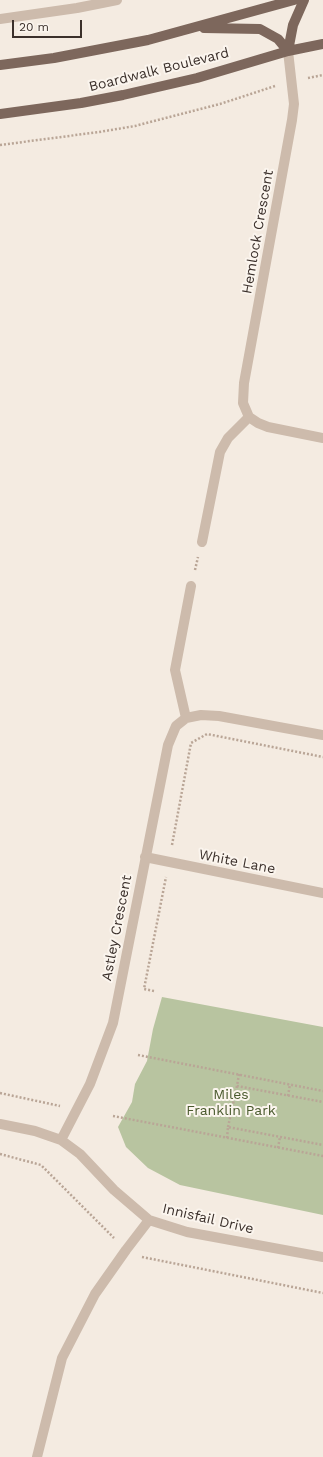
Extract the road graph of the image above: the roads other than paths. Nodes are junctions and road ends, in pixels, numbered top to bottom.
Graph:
1 (117, 0) edge
2 (294, 0) edge
3 (304, 0) edge
4 (0, 19) edge
5 (196, 28) junction
6 (323, 44) edge
7 (288, 51) junction
8 (0, 65) edge
9 (0, 114) edge
10 (249, 417) junction
11 (323, 438) edge
12 (202, 542) road end
13 (192, 586) road end
14 (186, 718) junction
15 (323, 735) edge
16 (145, 857) junction
17 (323, 893) edge
18 (0, 1124) edge
19 (61, 1140) junction
20 (149, 1220) junction
21 (323, 1257) edge
22 (38, 1457) edge

1 - 4 street
2 - 5 main road
3 - 7 main road
5 - 7 main road
5 - 8 main road
6 - 7 main road, Boardwalk Boulevard
7 - 9 main road, Boardwalk Boulevard
7 - 10 street, Hemlock Crescent
10 - 11 street
10 - 12 street
13 - 14 street
14 - 15 street
14 - 16 street, Astley Crescent
16 - 17 street, White Lane
16 - 19 street, Astley Crescent
18 - 19 street, Innisfail Drive
19 - 20 street, Innisfail Drive
20 - 21 street, Innisfail Drive
20 - 22 street

